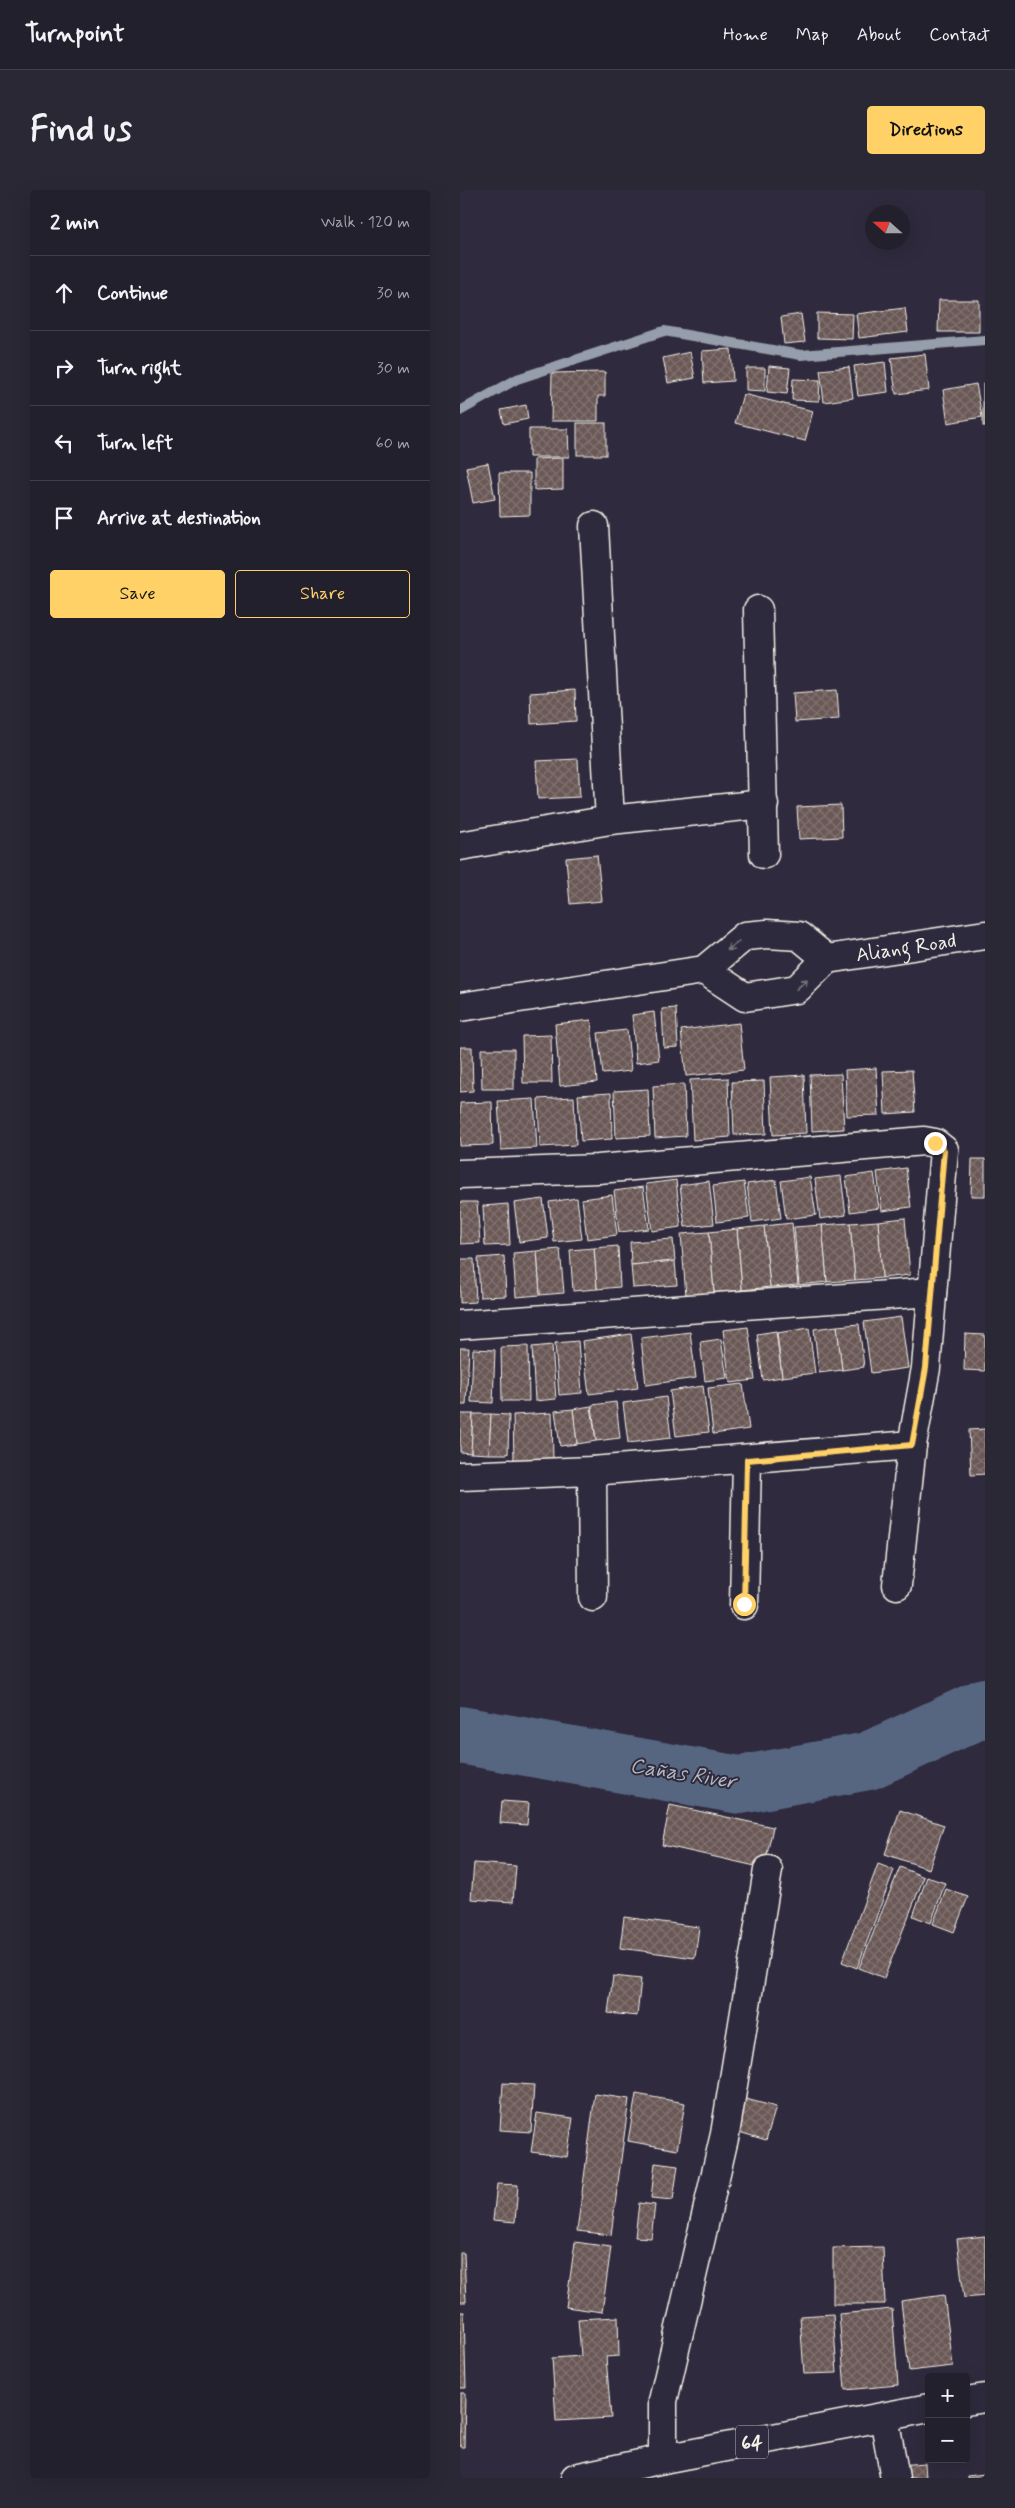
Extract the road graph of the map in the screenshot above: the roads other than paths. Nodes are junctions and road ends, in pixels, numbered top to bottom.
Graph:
1 (594, 526) dead end
2 (758, 610) dead end
3 (764, 804) junction
4 (610, 820) junction
5 (460, 846) edge
6 (764, 854) dead end
7 (985, 935) edge
8 (827, 959) junction
9 (704, 970) junction
10 (460, 1007) edge
11 (460, 1174) edge
12 (932, 1292) junction
13 (460, 1325) edge
14 (912, 1445) junction
15 (747, 1460) junction
16 (592, 1471) junction
17 (460, 1476) edge
18 (897, 1585) dead end
19 (593, 1597) dead end
20 (744, 1604) dead end
21 (768, 1870) dead end
22 (985, 2398) edge
23 (970, 2400) edge
24 (925, 2409) edge
25 (884, 2417) junction
26 (663, 2459) junction
27 (575, 2478) edge
28 (895, 2478) edge

1 - 4 street
2 - 3 street
3 - 4 street
3 - 6 street
4 - 5 street
7 - 8 street, Aliang Road
8 -> 9 street
9 -> 8 street
9 - 10 street
11 - 12 street
12 - 13 street
12 - 14 street
14 - 15 street
14 - 18 street
15 - 16 street
15 - 20 street
16 - 17 street
16 - 19 street
21 - 26 street
22 - 23 street
24 - 25 street, 64
25 - 26 street, 64
25 - 28 street
26 - 27 street, 64

